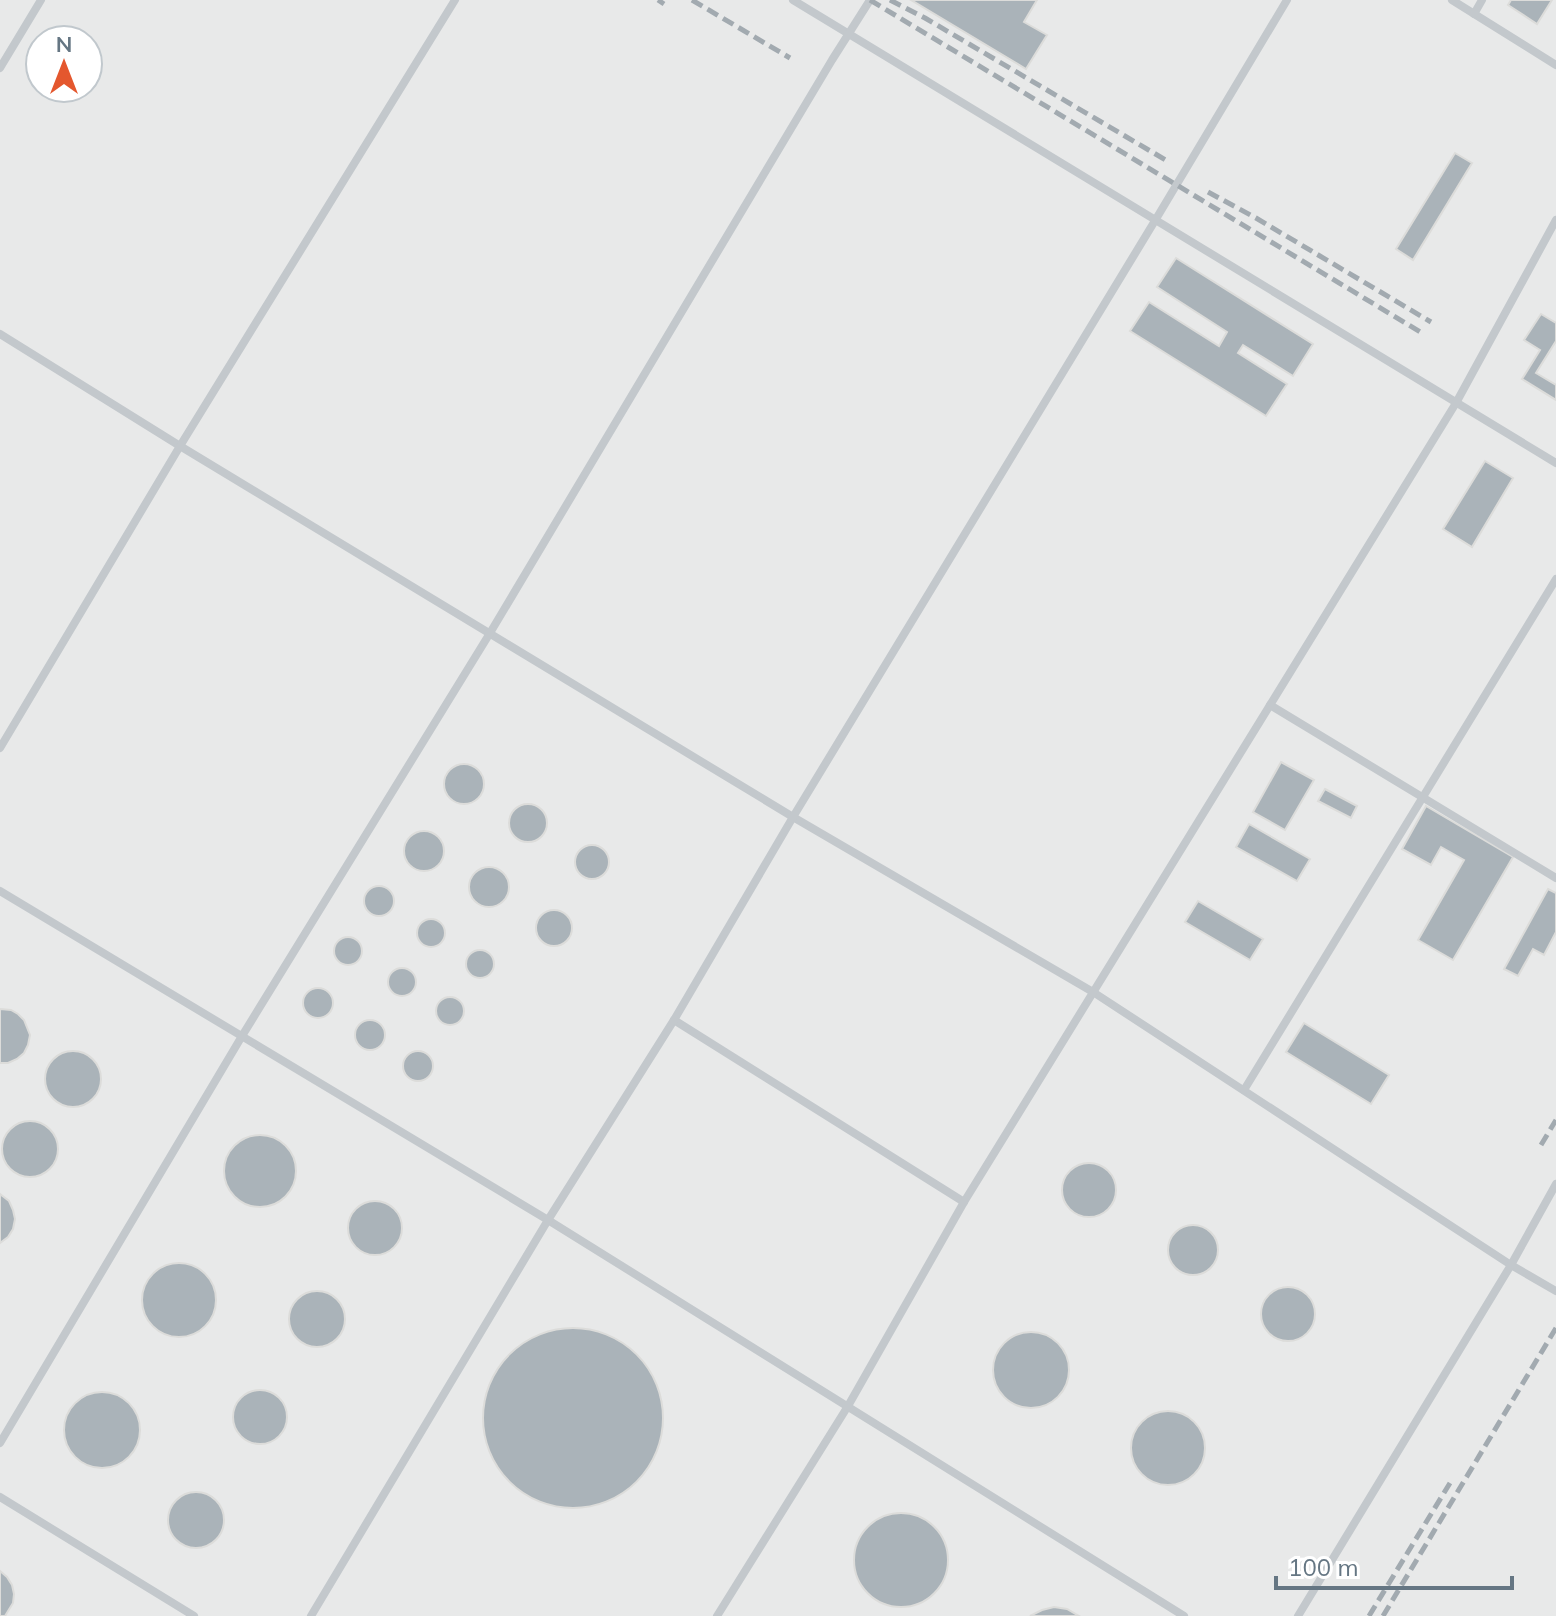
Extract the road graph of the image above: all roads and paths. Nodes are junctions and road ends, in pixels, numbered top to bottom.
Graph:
1 (41, 0) edge
2 (455, 0) edge
3 (793, 0) edge
4 (870, 0) edge
5 (1287, 0) edge
6 (1452, 0) edge
7 (1482, 0) edge
8 (1474, 14) junction
9 (849, 35) junction
10 (1556, 65) edge
11 (0, 68) edge
12 (1156, 219) junction
13 (1556, 220) edge
14 (0, 334) edge
15 (1456, 403) junction
16 (180, 446) junction
17 (1556, 463) edge
18 (1556, 579) edge
19 (490, 633) junction
20 (1270, 705) junction
21 (0, 748) edge
22 (1422, 797) junction
23 (793, 817) junction
24 (1556, 878) edge
25 (0, 891) edge
26 (1093, 992) junction
27 (674, 1020) junction
28 (242, 1036) junction
29 (1244, 1090) junction
30 (1556, 1184) edge
31 (964, 1202) junction
32 (548, 1220) junction
33 (1511, 1265) junction
34 (1556, 1291) edge
35 (848, 1406) junction
36 (0, 1443) edge
37 (0, 1497) edge
38 (194, 1616) edge
39 (311, 1616) edge
40 (717, 1616) edge
41 (1184, 1616) edge
42 (1298, 1616) edge

1 - 11 lane
2 - 16 lane
3 - 9 lane
4 - 9 lane
5 - 12 lane
6 - 8 lane
7 - 8 lane
8 - 10 lane
9 - 12 lane
9 - 19 lane
12 - 15 lane
12 - 23 lane
13 - 15 lane
14 - 16 lane
15 - 17 lane
15 - 20 lane
16 - 19 lane
16 - 21 lane
18 - 22 lane
19 - 23 lane
19 - 28 lane
20 - 22 lane
20 - 26 lane
22 - 24 lane
22 - 29 lane
23 - 26 lane
23 - 27 lane
25 - 28 lane
26 - 29 lane
26 - 31 lane
27 - 31 lane
27 - 32 lane
28 - 32 lane
28 - 36 lane
29 - 33 lane
30 - 33 lane
31 - 35 lane
32 - 35 lane
32 - 39 lane
33 - 34 lane
33 - 42 lane
35 - 40 lane
35 - 41 lane
37 - 38 lane

